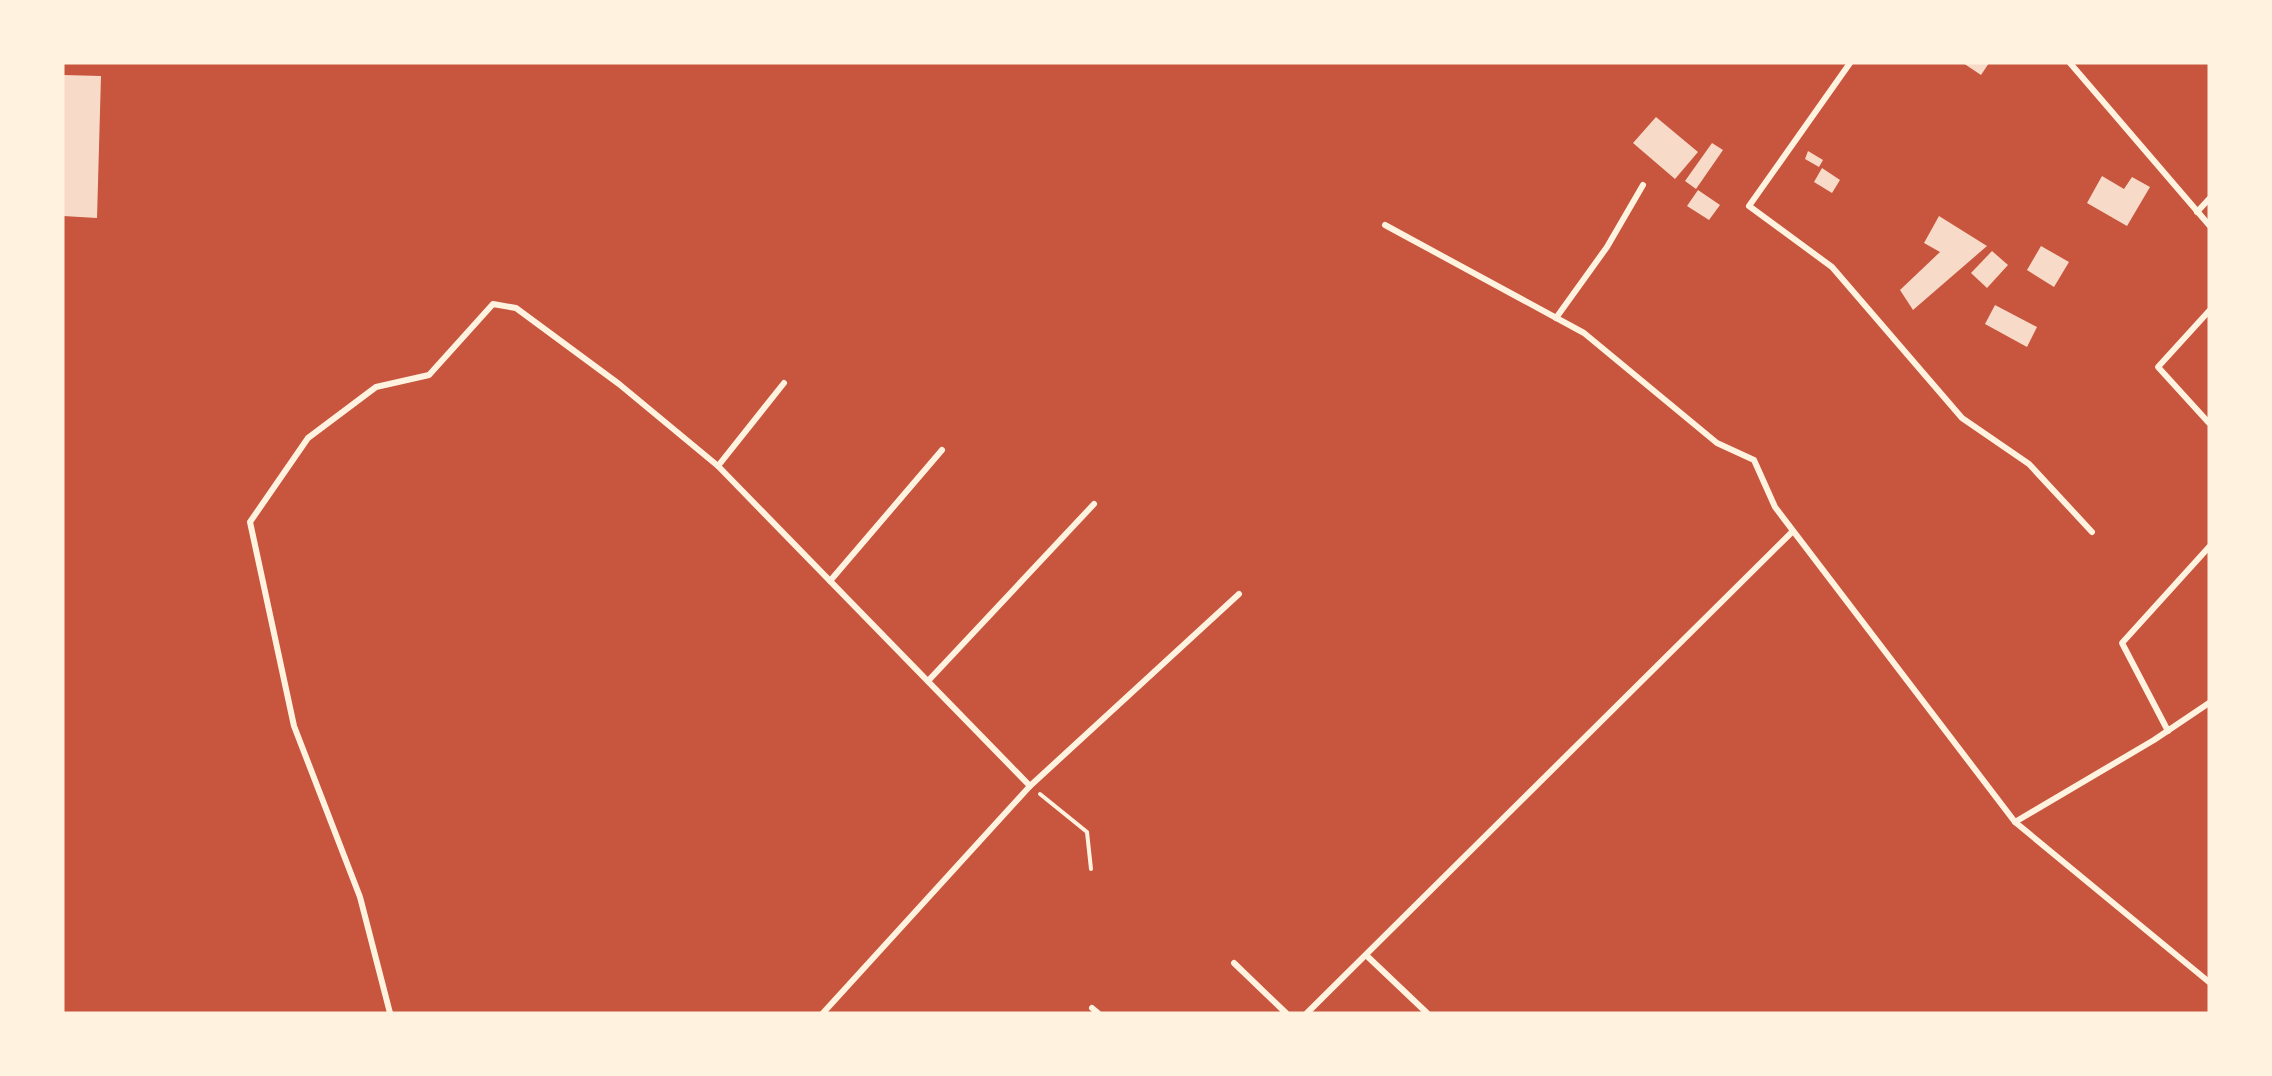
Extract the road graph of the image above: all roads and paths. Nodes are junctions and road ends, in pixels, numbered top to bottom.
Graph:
1 (1850, 63) edge
2 (2070, 63) edge
3 (1643, 185) dead end
4 (2209, 200) edge
5 (2197, 212) junction
6 (1385, 225) dead end
7 (2209, 225) edge
8 (2209, 311) edge
9 (1556, 318) junction
10 (784, 383) dead end
11 (2209, 423) edge
12 (942, 450) dead end
13 (718, 466) junction
14 (1094, 504) dead end
15 (1794, 531) junction
16 (2092, 532) dead end
17 (2209, 547) edge
18 (830, 581) junction
19 (1239, 594) dead end
20 (928, 681) junction
21 (2209, 703) edge
22 (2168, 731) junction
23 (1030, 786) junction
24 (2014, 822) junction
25 (1091, 869) dead end
26 (1366, 955) junction
27 (1234, 963) dead end
28 (2209, 982) edge
29 (390, 1013) edge
30 (823, 1013) edge
31 (1286, 1013) edge
32 (1307, 1013) edge
33 (1427, 1013) edge

1 - 16 street
2 - 5 street
3 - 9 street
4 - 5 street
5 - 7 street
6 - 9 street
8 - 11 street
9 - 15 street
10 - 13 street
12 - 18 street
13 - 18 street
13 - 29 street
14 - 20 street
15 - 24 street
15 - 26 street
17 - 22 street
18 - 20 street
19 - 23 street
20 - 23 street
21 - 22 street
22 - 24 street
23 - 25 path
23 - 30 street
24 - 28 street
26 - 32 street
26 - 33 street
27 - 31 street

